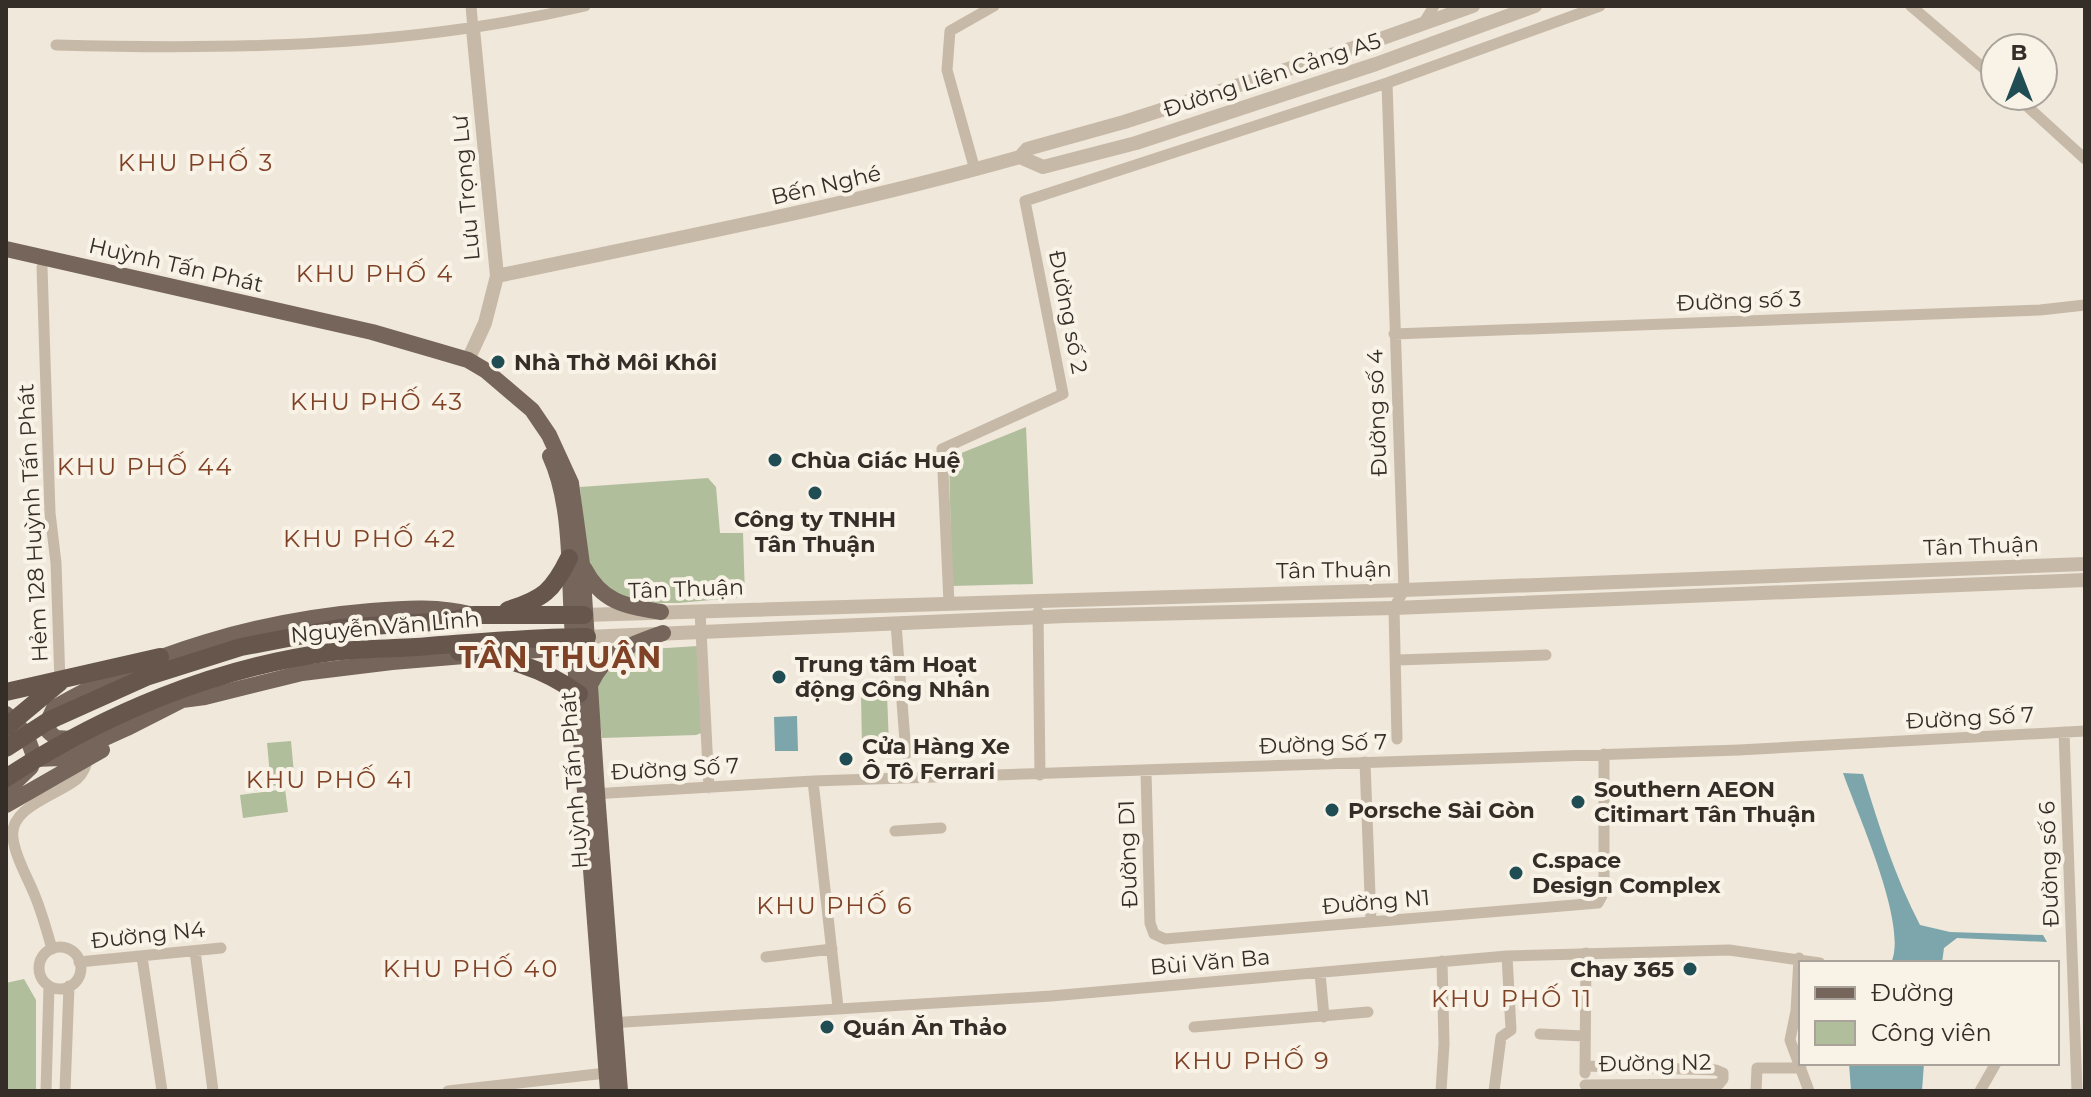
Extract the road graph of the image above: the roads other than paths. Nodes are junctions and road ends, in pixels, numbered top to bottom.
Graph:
1 (471, 6) edge
2 (585, 6) edge
3 (994, 6) edge
4 (1434, 6) edge
5 (1473, 6) edge
6 (1535, 6) edge
7 (1600, 6) edge
8 (1911, 6) edge
9 (1423, 24) junction
10 (473, 29) junction
11 (1369, 43) junction
12 (56, 45) dead end
13 (1376, 64) junction
14 (1979, 64) edge
15 (1387, 83) junction
16 (1217, 91) junction
17 (2034, 112) edge
18 (1225, 115) junction
19 (1020, 157) junction
20 (2085, 159) edge
21 (975, 170) junction
22 (6, 249) edge
23 (6, 259) edge
24 (42, 267) junction
25 (72, 269) junction
26 (497, 276) junction
27 (2085, 305) edge
28 (1394, 334) junction
29 (465, 365) junction
30 (576, 561) junction
31 (2085, 564) edge
32 (2085, 580) edge
33 (1552, 584) junction
34 (1404, 590) junction
35 (1037, 600) junction
36 (1553, 601) junction
37 (966, 602) junction
38 (949, 603) junction
39 (1394, 608) junction
40 (700, 611) junction
41 (661, 612) junction
42 (482, 615) junction
43 (578, 615) junction
44 (1038, 618) junction
45 (966, 621) junction
46 (896, 624) junction
47 (701, 632) junction
48 (663, 633) junction
49 (578, 640) junction
50 (208, 643) junction
51 (416, 647) junction
52 (231, 650) junction
53 (485, 655) junction
54 (1546, 655) dead end
55 (160, 657) junction
56 (1402, 660) junction
57 (392, 662) junction
58 (146, 677) junction
59 (60, 682) junction
60 (199, 683) junction
61 (584, 690) junction
62 (6, 692) edge
63 (182, 700) junction
64 (48, 721) junction
65 (107, 722) junction
66 (127, 728) junction
67 (2085, 731) edge
68 (11, 732) edge
69 (2064, 732) junction
70 (72, 739) junction
71 (1397, 739) dead end
72 (90, 751) junction
73 (906, 754) dead end
74 (1604, 754) junction
75 (35, 759) junction
76 (1365, 762) junction
77 (1146, 772) junction
78 (1040, 775) junction
79 (6, 778) edge
80 (813, 781) junction
81 (709, 788) junction
82 (6, 791) edge
83 (590, 794) junction
84 (6, 805) edge
85 (941, 828) dead end
86 (895, 831) dead end
87 (9, 837) edge
88 (1371, 922) junction
89 (1154, 934) joint
90 (221, 948) dead end
91 (52, 949) junction
92 (832, 949) junction
93 (195, 951) junction
94 (1586, 953) junction
95 (1507, 956) junction
96 (142, 957) junction
97 (766, 957) dead end
98 (1799, 958) junction
99 (1442, 961) junction
100 (1812, 961) edge
101 (79, 962) junction
102 (1320, 973) junction
103 (49, 986) junction
104 (69, 986) junction
105 (838, 1007) junction
106 (1368, 1012) dead end
107 (1324, 1017) junction
108 (608, 1023) junction
109 (1194, 1027) dead end
110 (1540, 1034) dead end
111 (1585, 1036) junction
112 (1799, 1063) edge
113 (1800, 1065) edge
114 (1995, 1065) edge
115 (1585, 1066) junction
116 (1801, 1068) junction
117 (606, 1073) junction
118 (1585, 1088) edge
119 (46, 1091) edge
120 (65, 1091) edge
121 (162, 1091) edge
122 (213, 1091) edge
123 (448, 1091) edge
124 (608, 1091) edge
125 (620, 1091) edge
126 (1441, 1091) edge
127 (1494, 1091) edge
128 (1756, 1091) edge
129 (1809, 1091) edge
130 (1980, 1091) edge
131 (2077, 1091) edge

1 - 10 street, Lưu Trọng Lư
2 - 10 street
3 - 21 street
4 - 9 street
5 - 9 street, Đường Liên Cảng A5
6 - 13 street, Đường Liên Cảng A5
7 - 15 street
8 - 14 street
9 - 11 street, Đường Liên Cảng A5
10 - 12 street
10 - 26 street, Lưu Trọng Lư
11 - 13 street
11 - 16 street, Đường Liên Cảng A5
13 - 18 street, Đường Liên Cảng A5
15 - 28 street, Đường số 4
15 - 38 street, Đường số 2
16 - 18 street
16 - 19 street, Đường Liên Cảng A5
17 - 20 street
18 - 19 street, Đường Liên Cảng A5
19 - 21 street, Đường Liên Cảng A5
21 - 26 street, Bến Nghé
22 - 25 main road, Huỳnh Tấn Phát
23 - 24 main road, Huỳnh Tấn Phát
24 - 25 main road, Huỳnh Tấn Phát
24 - 59 street, Hẻm 128 Huỳnh Tấn Phát
25 - 29 main road, Huỳnh Tấn Phát
26 - 29 street, Lưu Trọng Lư
27 - 28 street, Đường số 3
28 - 34 street, Đường số 4
29 - 30 main road, Huỳnh Tấn Phát
30 - 41 main road
30 - 42 highway
30 - 43 main road, Huỳnh Tấn Phát
31 - 33 street, Tân Thuận
32 - 36 street, Tân Thuận
33 - 34 street, Tân Thuận
33 - 36 street
34 - 35 street, Tân Thuận
34 - 39 street
35 - 37 street, Tân Thuận
35 - 44 street
36 - 39 street, Tân Thuận
37 - 38 street, Tân Thuận
37 - 45 street
38 - 40 street, Tân Thuận
39 - 44 street, Tân Thuận
39 - 56 street
40 - 41 street, Tân Thuận
40 - 47 street
41 - 43 street, Tân Thuận
42 - 43 highway, Nguyễn Văn Linh
42 - 50 main road, Nguyễn Văn Linh
42 - 52 highway, Nguyễn Văn Linh
43 - 49 main road, Huỳnh Tấn Phát
44 - 45 street, Tân Thuận
44 - 78 street
45 - 46 street, Tân Thuận
46 - 47 street, Tân Thuận
46 - 73 street
47 - 48 street, Tân Thuận
47 - 81 street
48 - 49 street, Tân Thuận
48 - 61 main road
49 - 51 highway, Nguyễn Văn Linh
49 - 53 main road, Nguyễn Văn Linh
49 - 61 main road, Huỳnh Tấn Phát
50 - 52 highway
50 - 55 main road, Nguyễn Văn Linh
51 - 53 highway
51 - 57 highway
51 - 60 highway, Nguyễn Văn Linh
52 - 58 highway, Nguyễn Văn Linh
53 - 57 main road, Nguyễn Văn Linh
53 - 61 highway
54 - 56 street
55 - 58 highway
55 - 59 highway
55 - 64 main road, Nguyễn Văn Linh
56 - 71 street
57 - 63 main road, Nguyễn Văn Linh
58 - 64 highway, Nguyễn Văn Linh
59 - 62 highway
59 - 68 highway
60 - 63 highway
60 - 65 highway, Nguyễn Văn Linh
61 - 83 main road, Huỳnh Tấn Phát
63 - 66 main road, Nguyễn Văn Linh
64 - 68 highway, Nguyễn Văn Linh
64 - 70 main road
65 - 66 main road
65 - 70 highway, Nguyễn Văn Linh
66 - 72 main road, Nguyễn Văn Linh
67 - 69 street, Đường Số 7
68 - 75 main road
69 - 74 street, Đường Số 7
69 - 131 street, Đường số 6
70 - 75 highway, Nguyễn Văn Linh
72 - 75 main road, Nguyễn Văn Linh
72 - 84 main road, Nguyễn Văn Linh
72 - 87 street
74 - 76 street, Đường Số 7
74 - 88 street, Đường N1
75 - 79 highway, Nguyễn Văn Linh
75 - 82 main road, Nguyễn Văn Linh
76 - 77 street, Đường Số 7
76 - 88 street
77 - 78 street, Đường Số 7
77 - 89 street, Đường D1
78 - 80 street, Đường Số 7
80 - 81 street, Đường Số 7
80 - 92 street
81 - 83 street, Đường Số 7
83 - 108 main road, Huỳnh Tấn Phát
85 - 86 street
87 - 91 street
88 - 89 street, Đường N1
90 - 93 street, Đường N4
91 - 101 street
91 - 103 street
92 - 97 street
92 - 105 street
93 - 96 street, Đường N4
93 - 122 street
94 - 95 street, Bùi Văn Ba
94 - 98 street, Bùi Văn Ba
94 - 111 street
95 - 99 street, Bùi Văn Ba
95 - 127 street
96 - 101 street, Đường N4
96 - 121 street
98 - 100 street, Bùi Văn Ba
98 - 112 street
99 - 102 street, Bùi Văn Ba
99 - 126 street
101 - 104 street
102 - 105 street, Bùi Văn Ba
102 - 107 street
103 - 104 street
103 - 119 street
104 - 120 street
105 - 108 street, Bùi Văn Ba
106 - 107 street
107 - 109 street
108 - 117 main road, Huỳnh Tấn Phát
108 - 125 main road, Huỳnh Tấn Phát
110 - 111 street
111 - 115 street
113 - 116 street
114 - 130 street
115 - 118 street
115 - 118 street, Đường N2
116 - 128 street
116 - 129 street
117 - 123 street
117 - 124 main road, Huỳnh Tấn Phát

